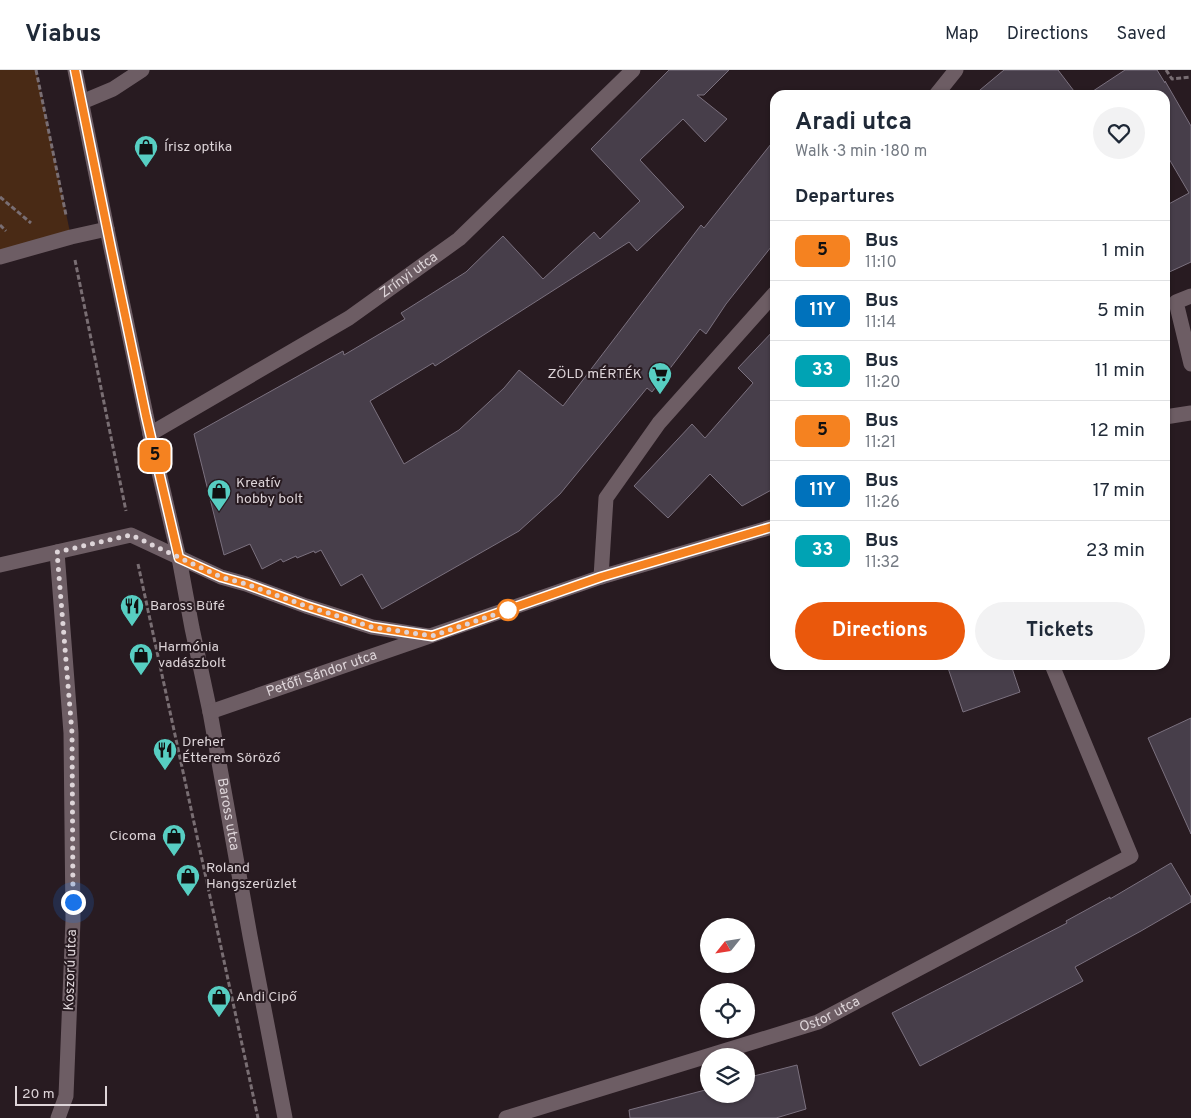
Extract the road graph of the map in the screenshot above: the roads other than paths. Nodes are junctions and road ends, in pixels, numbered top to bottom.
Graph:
1 (75, 70) edge
2 (142, 70) edge
3 (633, 70) edge
4 (956, 70) edge
5 (940, 90) edge
6 (82, 102) junction
7 (107, 229) junction
8 (0, 257) edge
9 (1191, 296) edge
10 (770, 299) edge
11 (1170, 306) edge
12 (1191, 364) edge
13 (1191, 412) edge
14 (1170, 416) edge
15 (150, 434) junction
16 (770, 527) edge
17 (57, 552) junction
18 (179, 558) junction
19 (0, 565) edge
20 (601, 577) junction
21 (432, 636) junction
22 (1054, 670) edge
23 (210, 712) junction
24 (58, 1118) edge
25 (285, 1118) edge
26 (506, 1118) edge

1 - 6 street, Baross utca
2 - 6 street
3 - 15 street, Zrínyi utca
4 - 5 street
6 - 7 street, Baross utca
7 - 8 street
7 - 15 street, Baross utca
9 - 11 street
10 - 20 street
11 - 12 street
13 - 14 street
15 - 18 street, Baross utca
16 - 20 street, Petőfi Sándor utca
17 - 18 street, Petőfi Sándor utca
17 - 19 street
17 - 24 street, Koszorú utca
18 - 21 street, Petőfi Sándor utca
18 - 23 street, Baross utca
20 - 21 street, Petőfi Sándor utca
21 - 23 street, Petőfi Sándor utca
22 - 26 street, Ostor utca
23 - 25 street, Baross utca

